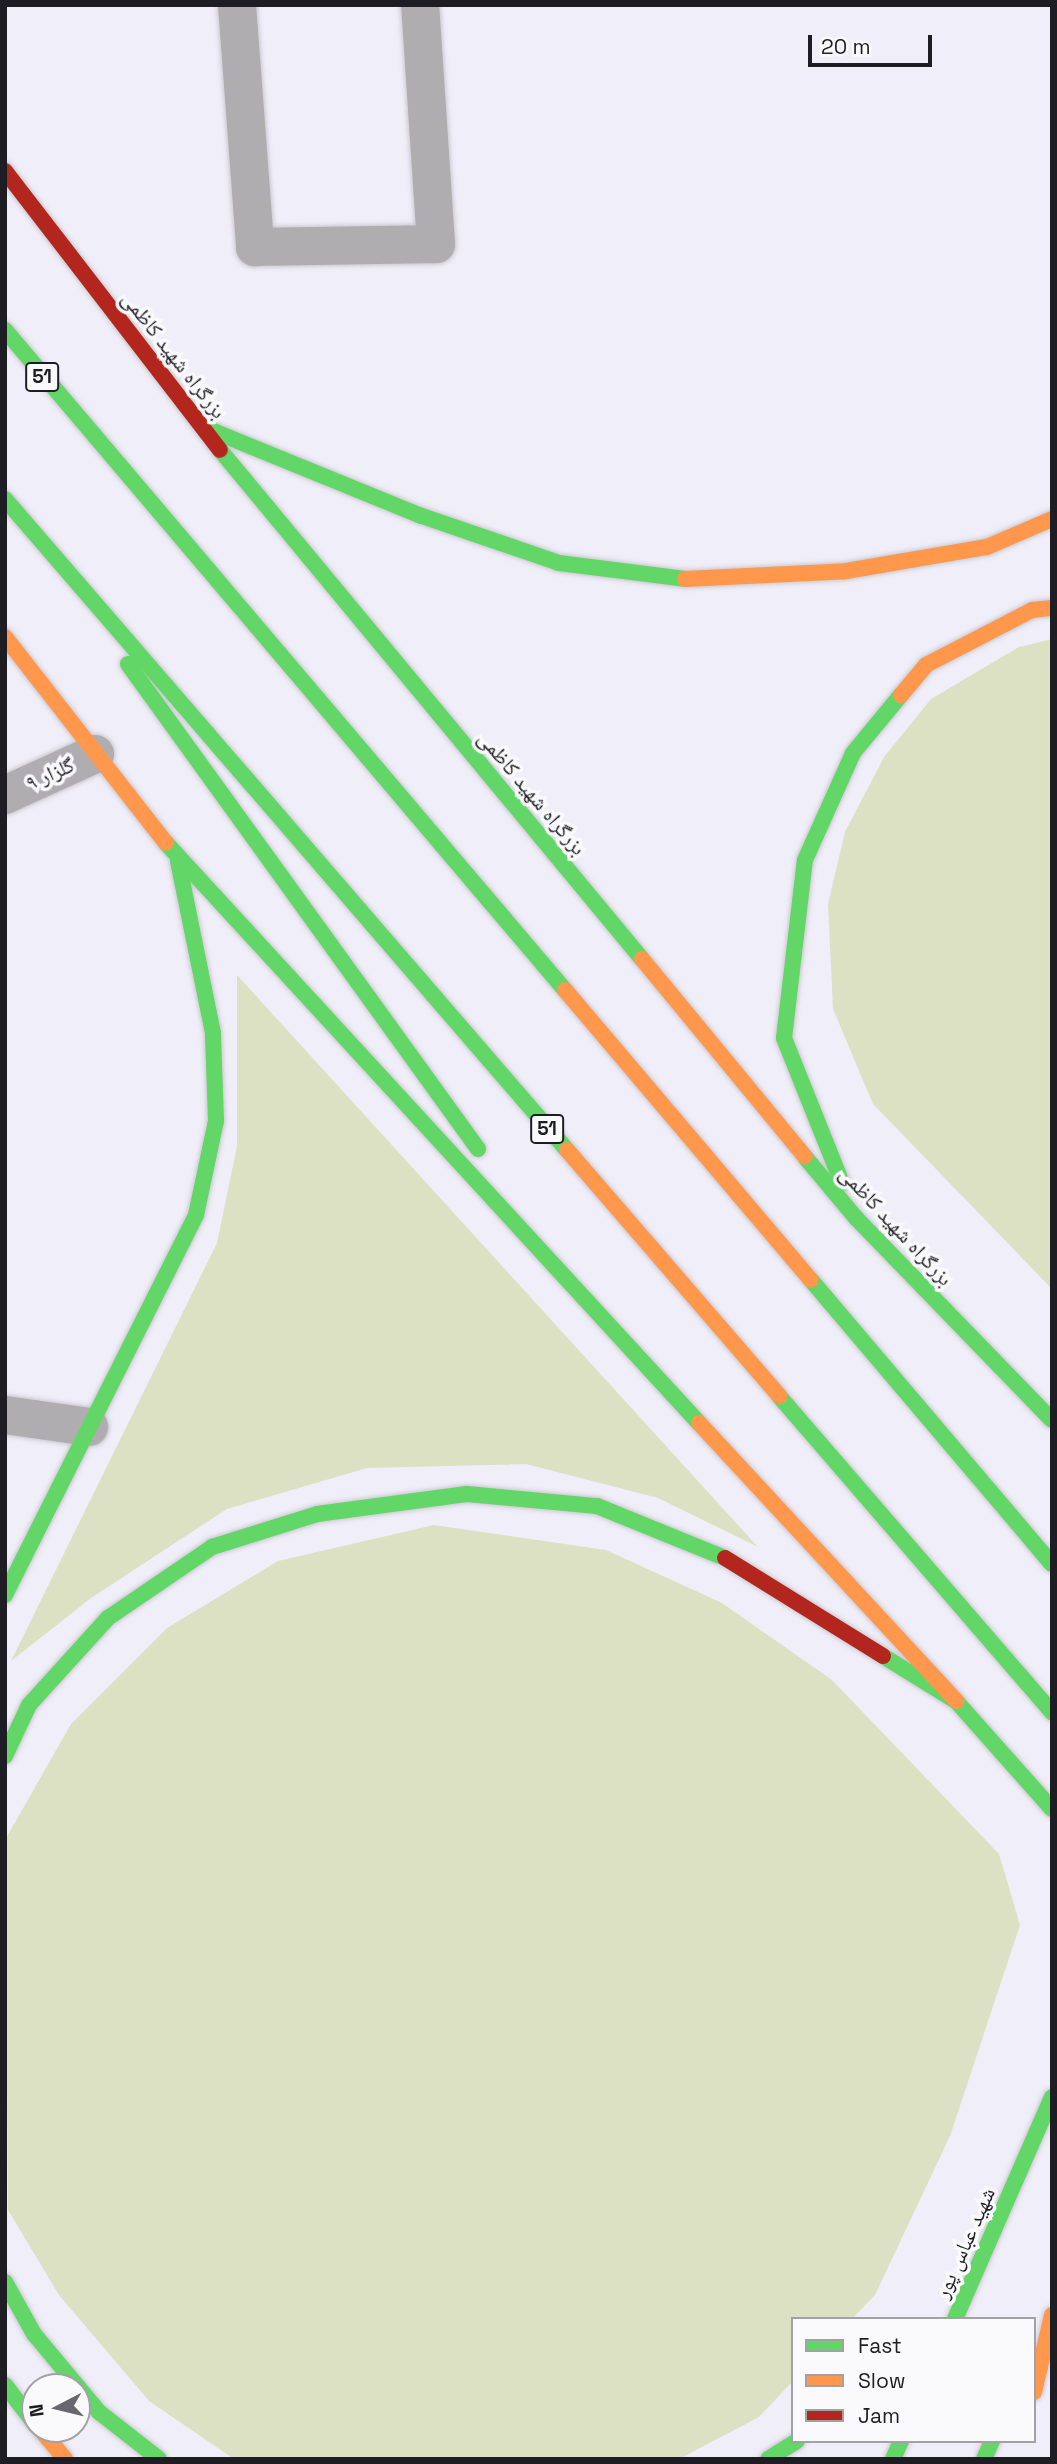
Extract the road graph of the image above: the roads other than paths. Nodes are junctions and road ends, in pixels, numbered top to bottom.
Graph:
1 (237, 5) edge
2 (420, 5) edge
3 (5, 171) edge
4 (5, 330) edge
5 (201, 426) junction
6 (5, 499) edge
7 (1052, 519) edge
8 (43, 546) junction
9 (1052, 608) edge
10 (5, 637) edge
11 (95, 754) junction
12 (5, 795) edge
13 (178, 859) junction
14 (856, 1218) junction
15 (571, 1277) junction
16 (5, 1415) edge
17 (1052, 1420) edge
18 (89, 1427) junction
19 (1052, 1564) edge
20 (5, 1595) edge
21 (956, 1701) junction
22 (1052, 1712) edge
23 (5, 1756) edge
24 (1052, 1809) edge
25 (1052, 2097) edge
26 (979, 2265) junction
27 (5, 2282) edge
28 (943, 2301) dead end
29 (1052, 2309) edge
30 (1052, 2315) edge
31 (956, 2317) edge
32 (1036, 2344) edge
33 (1036, 2383) edge
34 (5, 2385) edge
35 (21, 2406) edge
36 (52, 2443) edge
37 (794, 2443) edge
38 (900, 2443) edge
39 (991, 2443) edge
40 (65, 2459) edge
41 (159, 2459) edge
42 (768, 2459) edge
43 (893, 2459) edge
44 (984, 2459) edge

1 - 2 street
3 - 5 main road, بزرگراه شهید کاظمی
4 - 19 main road, 51
5 - 7 main road
5 - 14 main road, بزرگراه شهید کاظمی
6 - 8 main road, 51
8 - 15 main road
8 - 22 main road, 51
9 - 14 main road
10 - 11 main road
11 - 12 street, گلزار ۹
11 - 13 main road
13 - 15 main road
13 - 18 main road
14 - 17 main road, بزرگراه شهید کاظمی
15 - 21 main road
16 - 18 street
18 - 20 main road
21 - 23 main road
21 - 24 main road
25 - 26 main road, شهید عباس پور
26 - 28 main road
26 - 31 main road, شهید عباس پور
27 - 41 main road
29 - 32 main road
30 - 33 main road
34 - 35 main road
36 - 40 main road
37 - 42 main road
38 - 43 main road
39 - 44 main road

